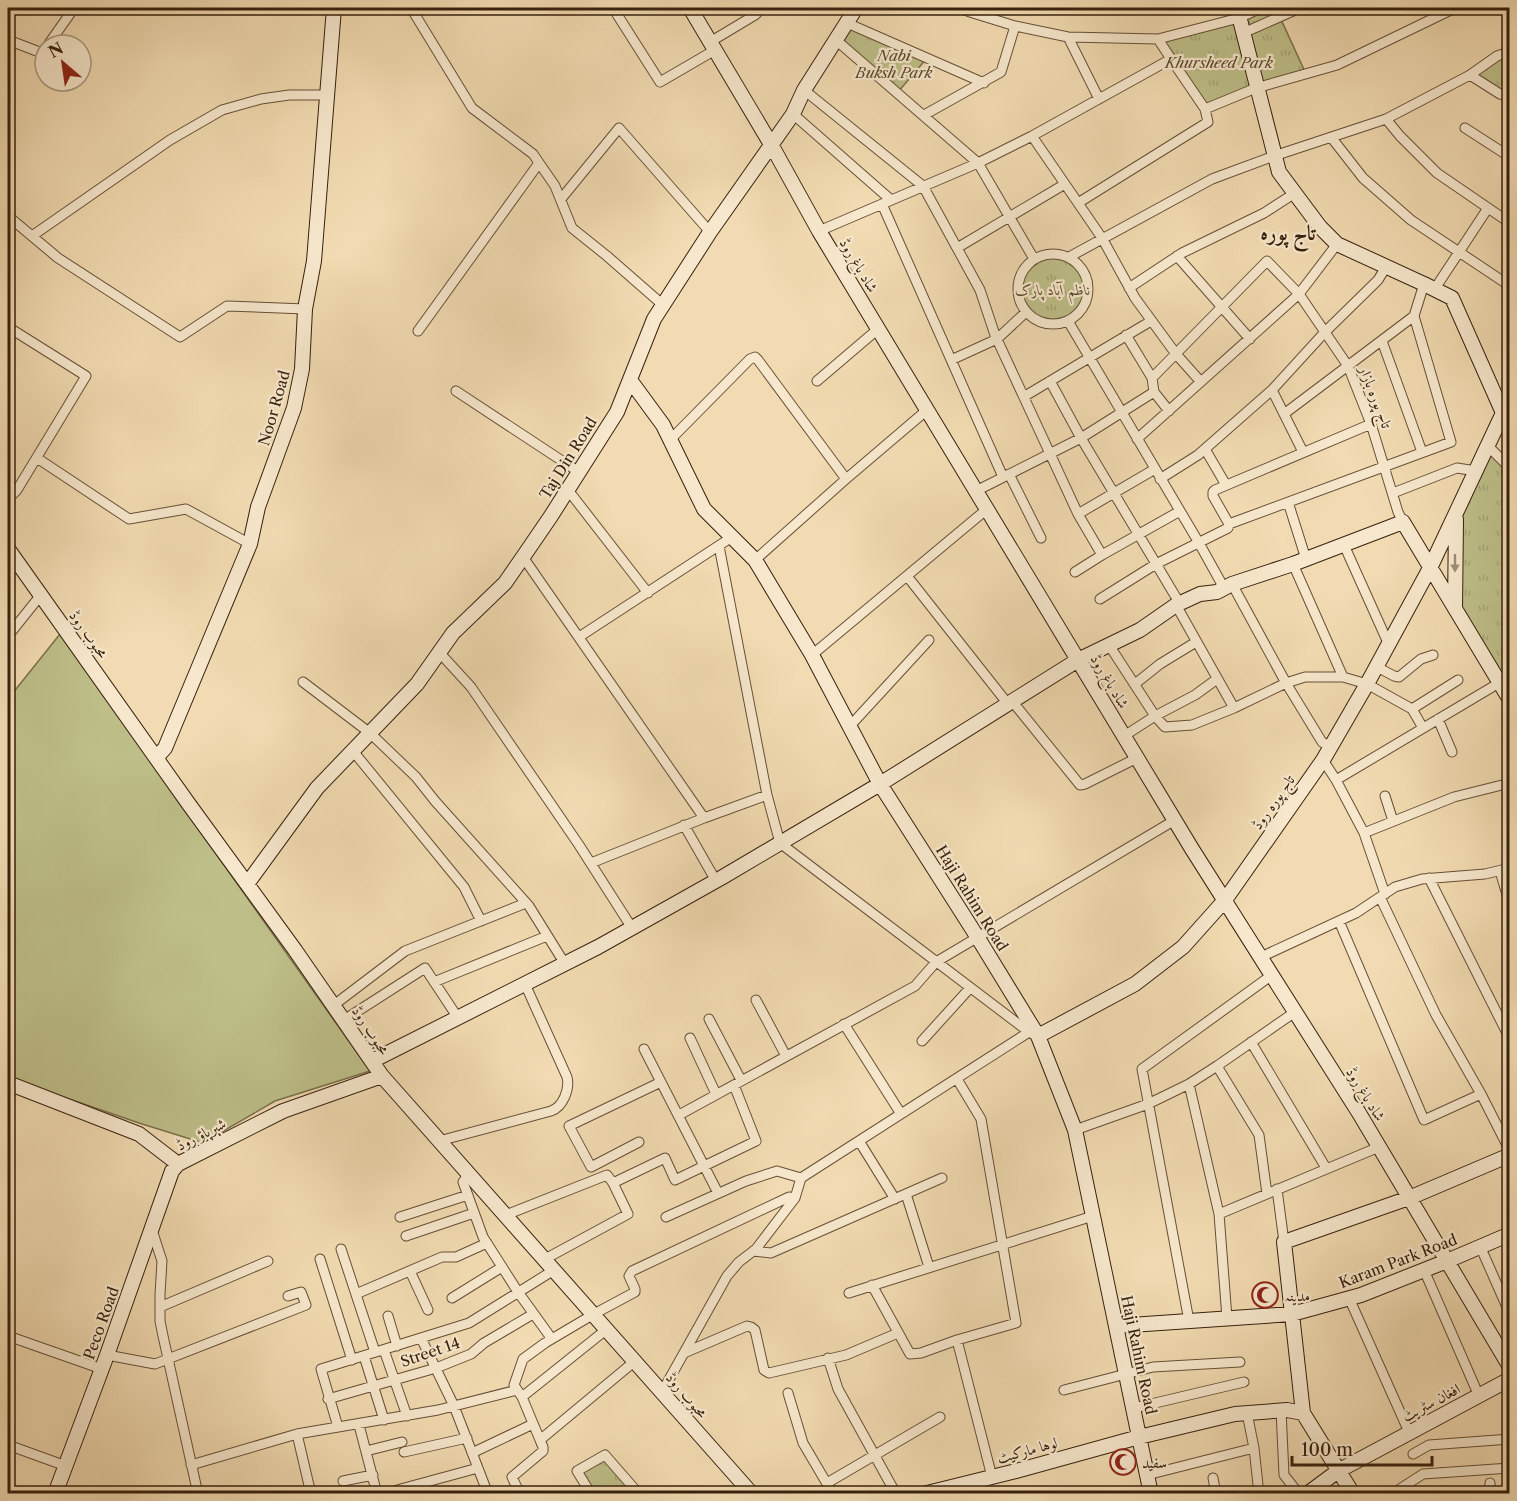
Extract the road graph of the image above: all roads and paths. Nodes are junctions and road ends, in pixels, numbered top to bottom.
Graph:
1 (74, 8) edge
2 (334, 8) edge
3 (411, 8) edge
4 (614, 8) edge
5 (690, 8) edge
6 (762, 8) edge
7 (856, 8) edge
8 (959, 8) edge
9 (1261, 8) edge
10 (1300, 8) edge
11 (1455, 8) edge
12 (1238, 13) edge
13 (847, 23) junction
14 (1016, 26) junction
15 (56, 33) edge
16 (1243, 33) junction
17 (1068, 37) junction
18 (1158, 39) junction
19 (8, 40) edge
20 (836, 40) junction
21 (713, 46) junction
22 (33, 50) edge
23 (1509, 55) edge
24 (1171, 59) junction
25 (1470, 75) junction
26 (984, 83) junction
27 (1256, 88) junction
28 (804, 90) junction
29 (326, 95) junction
30 (1509, 96) edge
31 (1099, 99) junction
32 (1205, 109) junction
33 (793, 114) junction
34 (924, 115) junction
35 (1386, 120) junction
36 (1465, 128) dead end
37 (1032, 136) junction
38 (1331, 137) junction
39 (772, 146) junction
40 (1274, 156) junction
41 (1509, 157) edge
42 (539, 163) junction
43 (978, 163) junction
44 (1065, 183) junction
45 (923, 186) junction
46 (1295, 193) junction
47 (561, 199) junction
48 (886, 202) junction
49 (1078, 204) junction
50 (1488, 208) junction
51 (8, 216) edge
52 (1009, 217) junction
53 (1509, 223) edge
54 (819, 231) junction
55 (710, 232) junction
56 (32, 236) junction
57 (1102, 238) junction
58 (1337, 244) junction
59 (957, 248) junction
60 (1458, 253) junction
61 (1177, 256) junction
62 (1069, 257) junction
63 (1034, 259) junction
64 (1386, 267) junction
65 (1509, 286) edge
66 (1429, 287) junction
67 (1129, 288) junction
68 (1299, 294) junction
69 (663, 305) junction
70 (1222, 307) junction
71 (305, 309) junction
72 (1026, 312) junction
73 (1414, 316) junction
74 (1068, 321) junction
75 (1151, 321) junction
76 (8, 327) edge
77 (878, 329) junction
78 (418, 330) dead end
79 (1325, 332) junction
80 (1126, 336) junction
81 (997, 339) junction
82 (1250, 339) junction
83 (1382, 341) junction
84 (1176, 354) junction
85 (1090, 357) junction
86 (951, 360) junction
87 (1348, 366) junction
88 (1152, 378) junction
89 (630, 380) junction
90 (817, 381) dead end
91 (1050, 381) junction
92 (1201, 382) junction
93 (1272, 390) junction
94 (456, 392) dead end
95 (1154, 392) junction
96 (1025, 396) junction
97 (1507, 407) edge
98 (927, 411) junction
99 (1169, 411) junction
100 (1122, 413) junction
101 (1284, 414) junction
102 (1371, 423) junction
103 (1081, 438) junction
104 (1137, 439) junction
105 (670, 441) junction
106 (1487, 445) junction
107 (1205, 449) junction
108 (1303, 452) junction
109 (1422, 452) junction
110 (1051, 454) junction
111 (37, 458) junction
112 (1384, 466) junction
113 (1509, 468) edge
114 (1155, 469) junction
115 (1476, 471) junction
116 (579, 472) junction
117 (1006, 475) junction
118 (846, 479) junction
119 (1160, 479) junction
120 (1226, 485) junction
121 (568, 489) junction
122 (976, 491) junction
123 (1393, 493) junction
124 (1114, 494) junction
125 (8, 499) edge
126 (1288, 502) junction
127 (987, 509) junction
128 (1180, 511) junction
129 (1078, 514) junction
130 (1455, 515) junction
131 (1403, 522) junction
132 (1229, 524) junction
133 (1139, 534) junction
134 (732, 537) junction
135 (1041, 538) dead end
136 (1199, 543) junction
137 (250, 544) junction
138 (1344, 545) junction
139 (719, 546) junction
140 (8, 549) edge
141 (1102, 555) junction
142 (523, 557) junction
143 (754, 560) junction
144 (1300, 562) junction
145 (1156, 564) junction
146 (1431, 566) junction
147 (1075, 572) dead end
148 (907, 576) junction
149 (1228, 586) junction
150 (648, 593) junction
151 (40, 596) junction
152 (1100, 599) dead end
153 (1178, 604) junction
154 (1455, 610) junction
155 (8, 636) edge
156 (579, 637) junction
157 (929, 640) dead end
158 (1196, 642) junction
159 (1109, 645) junction
160 (1389, 645) junction
161 (439, 652) junction
162 (812, 655) junction
163 (1433, 655) dead end
164 (1078, 660) junction
165 (1377, 667) junction
166 (1343, 677) junction
167 (1217, 679) junction
168 (1458, 681) dead end
169 (303, 682) dead end
170 (1286, 683) junction
171 (1499, 683) junction
172 (1135, 684) junction
173 (1367, 684) junction
174 (1509, 699) edge
175 (1010, 703) junction
176 (1234, 708) junction
177 (1412, 709) junction
178 (1155, 716) junction
179 (1438, 719) junction
180 (850, 726) junction
181 (1423, 728) junction
182 (370, 733) junction
183 (1124, 736) junction
184 (1331, 747) junction
185 (352, 751) junction
186 (1452, 752) dead end
187 (156, 758) junction
188 (1137, 758) junction
189 (1323, 760) junction
190 (1336, 780) junction
191 (1509, 783) edge
192 (880, 784) junction
193 (767, 795) junction
194 (1385, 796) dead end
195 (704, 818) junction
196 (1175, 820) junction
197 (1394, 821) junction
198 (684, 825) junction
199 (1364, 833) junction
200 (780, 843) junction
201 (591, 863) junction
202 (1505, 870) edge
203 (1429, 878) junction
204 (716, 881) junction
205 (247, 884) junction
206 (1383, 895) junction
207 (1224, 900) junction
208 (526, 903) junction
209 (1509, 904) edge
210 (481, 921) junction
211 (1339, 921) junction
212 (632, 928) junction
213 (547, 936) junction
214 (978, 938) junction
215 (1261, 957) junction
216 (936, 962) junction
217 (565, 964) junction
218 (1272, 975) junction
219 (434, 982) junction
220 (525, 984) junction
221 (970, 988) junction
222 (756, 1000) dead end
223 (334, 1005) junction
224 (1295, 1012) junction
225 (458, 1018) junction
226 (709, 1019) dead end
227 (344, 1020) junction
228 (844, 1024) junction
229 (1034, 1034) junction
230 (690, 1038) dead end
231 (1509, 1039) edge
232 (922, 1041) dead end
233 (1251, 1042) junction
234 (644, 1049) dead end
235 (786, 1056) junction
236 (372, 1061) junction
237 (1217, 1066) junction
238 (382, 1076) junction
239 (957, 1079) junction
240 (661, 1082) junction
241 (8, 1083) edge
242 (737, 1083) junction
243 (1189, 1084) junction
244 (716, 1094) junction
245 (1481, 1094) junction
246 (1148, 1104) junction
247 (679, 1114) junction
248 (901, 1114) junction
249 (1075, 1130) junction
250 (859, 1141) junction
251 (439, 1142) junction
252 (639, 1142) dead end
253 (1379, 1147) junction
254 (1509, 1153) edge
255 (178, 1164) junction
256 (704, 1165) junction
257 (1326, 1168) junction
258 (469, 1173) junction
259 (801, 1178) junction
260 (942, 1178) dead end
261 (613, 1183) junction
262 (1277, 1190) junction
263 (718, 1193) junction
264 (906, 1194) junction
265 (1267, 1194) junction
266 (468, 1195) junction
267 (795, 1198) junction
268 (1409, 1198) junction
269 (895, 1199) junction
270 (474, 1213) junction
271 (506, 1215) junction
272 (1219, 1215) junction
273 (400, 1216) dead end
274 (1093, 1216) junction
275 (666, 1217) dead end
276 (152, 1230) junction
277 (1509, 1234) edge
278 (406, 1236) dead end
279 (1284, 1242) junction
280 (487, 1243) junction
281 (1002, 1245) junction
282 (1480, 1246) junction
283 (340, 1249) dead end
284 (753, 1251) junction
285 (320, 1259) dead end
286 (268, 1261) dead end
287 (1447, 1261) junction
288 (550, 1264) junction
289 (502, 1267) junction
290 (929, 1267) junction
291 (1424, 1270) junction
292 (410, 1271) junction
293 (872, 1285) junction
294 (518, 1293) junction
295 (849, 1293) dead end
296 (356, 1294) junction
297 (288, 1296) dead end
298 (452, 1298) dead end
299 (1349, 1298) junction
300 (160, 1307) junction
301 (428, 1310) dead end
302 (533, 1314) junction
303 (594, 1314) junction
304 (1292, 1314) junction
305 (1509, 1314) edge
306 (388, 1316) dead end
307 (1227, 1318) junction
308 (1189, 1321) junction
309 (1116, 1326) junction
310 (607, 1329) junction
311 (898, 1333) junction
312 (8, 1335) edge
313 (549, 1335) dead end
314 (421, 1338) junction
315 (957, 1340) junction
316 (397, 1346) junction
317 (380, 1351) junction
318 (684, 1353) junction
319 (107, 1355) junction
320 (364, 1356) junction
321 (828, 1359) junction
322 (168, 1360) junction
323 (352, 1360) junction
324 (635, 1361) junction
325 (1240, 1362) dead end
326 (1509, 1367) edge
327 (436, 1368) junction
328 (102, 1369) junction
329 (1127, 1374) junction
330 (1509, 1379) edge
331 (395, 1380) junction
332 (1244, 1382) dead end
333 (374, 1386) junction
334 (1064, 1390) dead end
335 (662, 1392) junction
336 (788, 1392) dead end
337 (519, 1394) junction
338 (1479, 1396) junction
339 (328, 1399) junction
340 (454, 1406) junction
341 (1134, 1408) junction
342 (1281, 1410) junction
343 (1247, 1413) junction
344 (1303, 1413) junction
345 (407, 1416) junction
346 (940, 1417) dead end
347 (384, 1420) junction
348 (533, 1424) junction
349 (359, 1425) junction
350 (338, 1427) junction
351 (1410, 1432) junction
352 (297, 1434) junction
353 (1139, 1437) junction
354 (466, 1438) junction
355 (1509, 1439) edge
356 (540, 1440) junction
357 (402, 1442) dead end
358 (8, 1444) edge
359 (1254, 1448) junction
360 (366, 1451) junction
361 (404, 1452) dead end
362 (472, 1453) junction
363 (1413, 1454) dead end
364 (875, 1455) junction
365 (191, 1465) junction
366 (66, 1466) junction
367 (478, 1468) junction
368 (1509, 1468) edge
369 (1338, 1471) junction
370 (373, 1475) junction
371 (1147, 1475) junction
372 (992, 1477) junction
373 (1213, 1478) dead end
374 (343, 1480) dead end
375 (1490, 1482) dead end
376 (826, 1483) junction
377 (397, 1490) dead end
378 (56, 1494) edge
379 (198, 1494) edge
380 (311, 1494) edge
381 (377, 1494) edge
382 (488, 1494) edge
383 (520, 1494) edge
384 (591, 1494) edge
385 (639, 1494) edge
386 (752, 1494) edge
387 (833, 1494) edge
388 (896, 1494) edge
389 (923, 1494) edge
390 (1151, 1494) edge
391 (1216, 1494) edge
392 (1259, 1494) edge
393 (1299, 1494) edge
394 (1307, 1494) edge
395 (1353, 1494) edge
396 (1392, 1494) edge
397 (1490, 1494) edge

1 - 15 street
2 - 29 main road, Noor Road
3 - 42 street
4 - 21 street
5 - 21 main road, شاد باغ روڈ
6 - 21 street
7 - 13 main road, Taj Din Road
8 - 14 street
9 - 12 street
10 - 16 street
11 - 27 street
12 - 16 main road
12 - 18 street
13 - 20 main road, Taj Din Road
13 - 26 street
14 - 17 street
14 - 26 street
16 - 27 main road
17 - 18 street
17 - 31 street
18 - 24 street
19 - 22 street
20 - 28 main road, Taj Din Road
20 - 34 street
21 - 39 main road, شاد باغ روڈ
23 - 25 street
24 - 31 street
24 - 32 street
25 - 30 street
25 - 35 street
26 - 34 street
27 - 32 street
27 - 40 main road
28 - 33 main road, Taj Din Road
28 - 45 street
29 - 56 street
29 - 71 main road, Noor Road
31 - 37 street
32 - 49 street
33 - 39 main road, Taj Din Road
33 - 48 street
34 - 43 street
35 - 38 street
35 - 50 street
36 - 41 street
37 - 43 street
37 - 44 street
38 - 40 street
38 - 60 street
39 - 54 main road, شاد باغ روڈ
39 - 55 main road, Taj Din Road
40 - 46 main road
40 - 57 street
42 - 47 street
42 - 78 street
43 - 45 street
43 - 52 street
44 - 49 street
44 - 52 street
45 - 48 street
45 - 59 street
46 - 58 main road
46 - 61 street
47 - 55 street
47 - 69 street
48 - 54 street
48 - 86 street
49 - 57 street
50 - 53 street
50 - 60 street
51 - 56 street
52 - 59 street
52 - 63 street
54 - 77 main road, شاد باغ روڈ
55 - 69 main road, Taj Din Road
56 - 71 street
57 - 62 street
57 - 67 street
58 - 64 main road
58 - 68 street
59 - 81 street
60 - 65 street
60 - 66 street
61 - 67 street
61 - 70 street
62 - 63 street
62 - 74 street
63 - 72 street
64 - 66 main road
64 - 79 street
66 - 73 street
66 - 97 main road
67 - 75 street
68 - 70 street, تاج پورہ بازار
68 - 79 street, تاج پورہ بازار
68 - 82 street
69 - 89 main road, Taj Din Road
70 - 82 street
70 - 84 street
71 - 137 main road, Noor Road
72 - 74 street
72 - 81 street
73 - 83 street
73 - 109 street
74 - 85 street
75 - 80 street
75 - 84 street
76 - 111 street
77 - 90 street
77 - 98 main road, شاد باغ روڈ
79 - 87 street, تاج پورہ بازار
79 - 93 street
80 - 85 street
80 - 88 street
81 - 86 street
81 - 96 street
82 - 92 street
83 - 87 street
83 - 109 street
84 - 88 street
84 - 92 street
85 - 91 street
85 - 100 street
86 - 117 street
87 - 101 street
87 - 102 street, تاج پورہ بازار
88 - 95 street
89 - 105 main road, Haji Rahim Road
89 - 116 main road, Taj Din Road
91 - 96 street
91 - 103 street
92 - 99 street
93 - 101 street
93 - 107 street
94 - 116 street
95 - 99 street
95 - 100 street
96 - 110 street
97 - 106 main road, تاج پورہ روڈ
98 - 118 street
98 - 122 main road, شاد باغ روڈ
99 - 104 street
100 - 103 street
100 - 104 street
101 - 108 street
102 - 108 street
102 - 112 street, تاج پورہ بازار
103 - 110 street
103 - 124 street
104 - 114 street
105 - 118 street
105 - 134 main road, Haji Rahim Road
106 - 113 street
106 - 115 main road, تاج پورہ روڈ
107 - 119 street
107 - 120 street
108 - 120 street
109 - 112 street
110 - 117 street
110 - 129 street
111 - 125 street
111 - 137 street
112 - 123 street, تاج پورہ بازار
112 - 126 street
114 - 119 street
114 - 124 street
115 - 123 street
115 - 130 main road, تاج پورہ روڈ
116 - 121 main road, Taj Din Road
117 - 122 street
117 - 135 street
118 - 143 street
119 - 128 street
120 - 132 street
121 - 142 main road, Taj Din Road
121 - 150 street
122 - 127 main road, شاد باغ روڈ
123 - 131 street, تاج پورہ بازار
124 - 129 street
124 - 133 street
126 - 132 street
126 - 144 street
127 - 148 street
127 - 164 main road, شاد باغ روڈ
128 - 133 street
128 - 136 street
129 - 141 street
130 - 146 main road, تاج پورہ روڈ
130 -> 154 main road, تاج پورہ روڈ
131 - 138 main road
131 - 146 main road
132 - 136 street
133 - 141 street
133 - 145 street
134 - 139 street
134 - 143 main road, Haji Rahim Road
136 - 145 street
136 - 149 street
137 - 187 main road, Noor Road
138 - 144 main road
138 - 160 street
139 - 150 street
139 - 193 street
140 - 151 main road, محبوب روڈ
141 - 147 street
142 - 156 street
142 - 161 main road, Taj Din Road
143 - 162 main road, Haji Rahim Road
144 - 149 main road
144 - 166 street
145 - 152 street
145 - 153 street
146 - 154 main road
146 - 160 main road, تاج پورہ روڈ
148 - 162 street
148 - 175 street
149 - 153 main road
149 - 170 street
150 - 156 street
151 - 155 street
151 - 187 main road, محبوب روڈ
153 - 158 street
153 - 159 main road
154 - 171 main road
156 - 195 street
157 - 180 street
158 - 167 street
158 - 172 street
159 - 164 main road
159 - 172 street
160 - 165 main road, تاج پورہ روڈ
161 - 182 main road, Taj Din Road
161 - 201 street
162 - 180 main road, Haji Rahim Road
163 - 165 street
164 - 175 main road
164 - 183 main road, شاد باغ روڈ
165 - 173 main road, تاج پورہ روڈ
166 - 170 street
166 - 173 street
167 - 176 street
167 - 178 street
168 - 177 street
169 - 182 street
170 - 176 street
170 - 184 street
171 - 174 main road
171 - 179 street
172 - 178 street
173 - 177 street
173 - 184 main road, تاج پورہ روڈ
175 - 188 street
175 - 192 main road
176 - 178 street
177 - 181 street
178 - 183 street
179 - 181 street
179 - 186 street
180 - 192 main road, Haji Rahim Road
181 - 190 street
182 - 185 main road, Taj Din Road
182 - 208 street
183 - 188 main road, شاد باغ روڈ
184 - 189 main road, تاج پورہ روڈ
185 - 205 main road, Taj Din Road
185 - 210 street
187 - 205 main road, محبوب روڈ
188 - 196 main road, شاد باغ روڈ
189 - 190 street
189 - 207 main road, تاج پورہ روڈ
190 - 199 street
191 - 197 street
192 - 200 main road
192 - 214 main road, Haji Rahim Road
193 - 195 street
193 - 200 street
194 - 197 street
195 - 198 street
196 - 207 main road, شاد باغ روڈ
196 - 214 street
197 - 199 street
198 - 201 street
198 - 204 street
199 - 206 street
200 - 204 main road
200 - 216 street
201 - 212 street
202 - 203 street
202 - 209 street
203 - 206 street
203 - 231 street
204 - 212 main road
205 - 223 main road, محبوب روڈ
206 - 211 street
206 - 245 street
207 - 215 main road, شاد باغ روڈ
207 - 229 main road, تاج پورہ روڈ
208 - 210 street
208 - 213 street
210 - 223 street
211 - 215 street
211 - 245 street
212 - 217 main road
213 - 217 street
213 - 219 street
214 - 216 street
214 - 229 main road, Haji Rahim Road
215 - 218 main road, شاد باغ روڈ
216 - 221 street
216 - 228 street
217 - 220 main road
218 - 224 main road, شاد باغ روڈ
218 - 246 street
219 - 225 street
219 - 227 street
220 - 225 main road
220 - 251 street
221 - 229 street
221 - 232 street
222 - 235 street
223 - 227 main road, محبوب روڈ
224 - 233 street
224 - 253 main road, شاد باغ روڈ
225 - 236 main road
226 - 242 street
227 - 236 main road, محبوب روڈ
228 - 235 street
228 - 248 street
229 - 239 street
229 - 249 main road, Haji Rahim Road
230 - 244 street
233 - 237 street
233 - 257 street
234 - 240 street
235 - 242 street
236 - 238 main road, محبوب روڈ
237 - 243 street
237 - 265 street
238 - 251 main road, محبوب روڈ
238 - 255 main road, شېرپاؤ روڈ
239 - 248 street
239 - 281 street
240 - 247 street
240 - 252 street
241 - 255 main road, شېرپاؤ روڈ
242 - 244 street
242 - 256 street
243 - 246 street
243 - 272 street
244 - 247 street
245 - 254 street
246 - 249 street
246 - 308 street
247 - 256 street
248 - 250 street
249 - 274 main road, Haji Rahim Road
250 - 259 street
250 - 269 street
251 - 258 main road, محبوب روڈ
253 - 257 street
253 - 268 main road, شاد باغ روڈ
254 - 268 main road
255 - 276 main road, Peco Road
256 - 261 street
256 - 263 street
257 - 262 street
258 - 266 street
258 - 271 main road, محبوب روڈ
259 - 263 street
259 - 267 street
260 - 264 street
261 - 271 street
261 - 288 street
262 - 265 street
262 - 279 street
263 - 275 street
264 - 269 street
264 - 290 street
265 - 272 street
266 - 270 street
266 - 273 street
267 - 284 street
267 - 303 street
268 - 279 main road
268 - 287 main road, شاد باغ روڈ
269 - 284 street
270 - 278 street
270 - 280 street
271 - 288 main road, محبوب روڈ
272 - 307 street
274 - 281 street
274 - 309 main road, Haji Rahim Road
276 - 300 street
276 - 319 main road, Peco Road
277 - 282 main road, Karam Park Road
279 - 304 main road
280 - 289 street
280 - 292 street
281 - 290 street
281 - 315 street
282 - 287 main road, Karam Park Road
282 - 305 street
283 - 296 street
284 - 318 street
285 - 323 street
286 - 300 street
287 - 291 main road, Karam Park Road
287 - 326 main road, شاد باغ روڈ
288 - 294 street
288 - 303 main road, محبوب روڈ
289 - 294 street
289 - 298 street
290 - 293 street
291 - 299 main road, Karam Park Road
291 - 338 street
292 - 296 street
292 - 301 street
293 - 295 street
293 - 311 street
294 - 302 street
294 - 314 street
296 - 317 street
297 - 322 street
299 - 304 main road, Karam Park Road
299 - 351 street
300 - 322 street
302 - 313 street
302 - 327 street, Street 14
303 - 310 main road, محبوب روڈ
303 - 337 street
304 - 307 main road, Karam Park Road
304 - 344 main road
306 - 316 street
307 - 308 main road, Karam Park Road
308 - 309 main road, Karam Park Road
309 - 329 main road, Haji Rahim Road
310 - 324 main road, محبوب روڈ
310 - 337 street
311 - 315 street
311 - 321 street
312 - 328 street
314 - 316 street
314 - 327 street
315 - 372 street
316 - 317 street
317 - 320 street
317 - 331 street
318 - 321 street
318 - 335 street
319 - 322 street
319 - 328 main road, Peco Road
320 - 323 street
320 - 333 street
321 - 364 street
322 - 365 street
323 - 339 street
324 - 335 main road, محبوب روڈ
324 - 356 street
325 - 329 street
327 - 331 street, Street 14
327 - 340 street
328 - 366 main road, Peco Road
329 - 334 street
329 - 341 main road, Haji Rahim Road
330 - 338 main road, افغان سٹریٹ
331 - 333 street, Street 14
331 - 345 street
332 - 341 street
333 - 339 street, Street 14
333 - 347 street
335 - 386 main road, محبوب روڈ
336 - 376 street
337 - 340 street
337 - 348 street
338 - 351 main road, افغان سٹریٹ
339 - 350 street
340 - 345 street
340 - 354 street
341 - 353 main road, Haji Rahim Road
342 - 343 main road, لوہا مارکیٹ
342 - 344 main road, لوہا مارکیٹ
342 - 393 street
343 - 353 main road, لوہا مارکیٹ
343 - 359 street
344 - 369 main road
345 - 347 street
346 - 364 street
347 - 349 street
348 - 356 street
348 - 362 street
349 - 350 street
349 - 360 street
350 - 352 street
351 - 369 main road, افغان سٹریٹ
352 - 365 street
352 - 380 street
353 - 371 main road, Haji Rahim Road
353 - 372 main road, لوہا مارکیٹ
354 - 361 street
354 - 362 street
355 - 363 street
356 - 383 street
357 - 360 street
358 - 366 street
359 - 371 street
359 - 392 street
360 - 370 street
362 - 367 street
364 - 376 street
364 - 388 street
365 - 379 street
366 - 378 main road, Peco Road
367 - 377 street
367 - 382 street
368 - 396 street
369 - 394 main road, افغان سٹریٹ
369 - 395 main road
370 - 374 street
370 - 381 street
371 - 390 main road, Haji Rahim Road
372 - 389 main road, لوہا مارکیٹ
373 - 391 street
375 - 397 street
376 - 387 street
384 - 385 street

